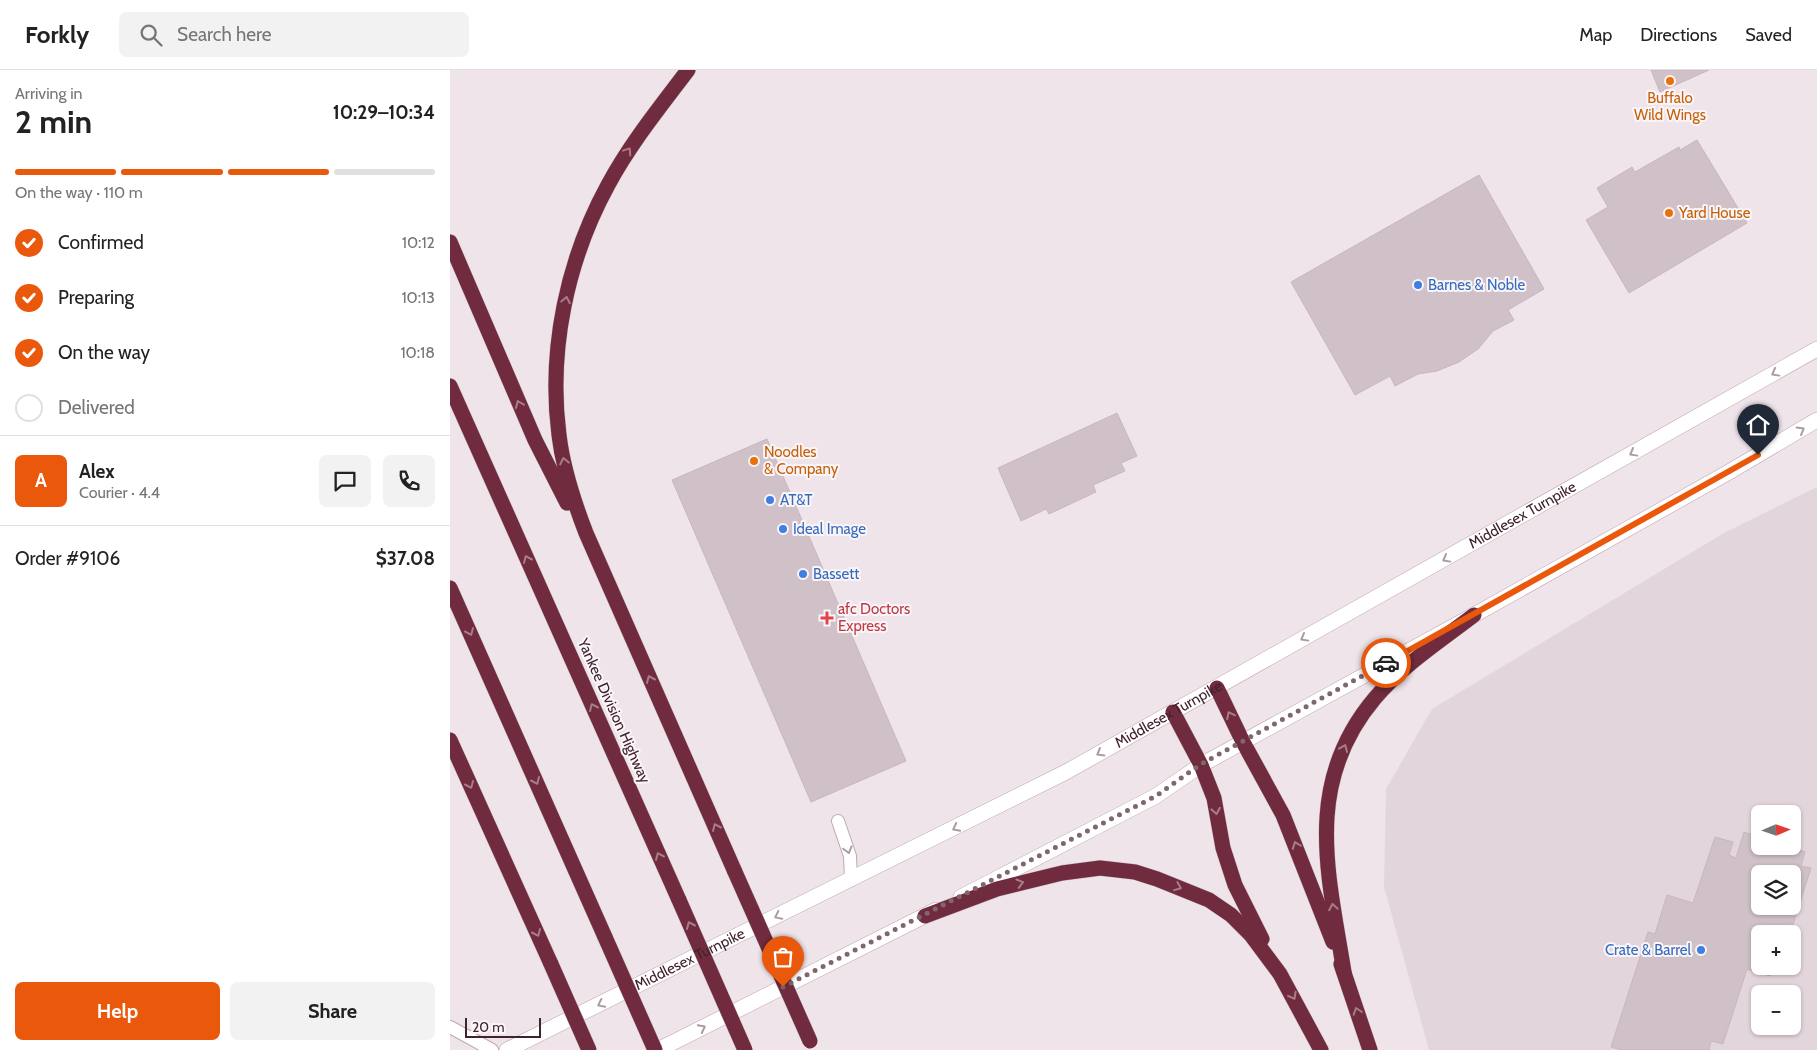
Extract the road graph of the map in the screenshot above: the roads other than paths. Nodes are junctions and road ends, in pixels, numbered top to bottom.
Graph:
1 (688, 70) edge
2 (450, 242) edge
3 (1817, 349) edge
4 (450, 386) edge
5 (1817, 420) edge
6 (596, 557) junction
7 (450, 588) edge
8 (1474, 615) junction
9 (1217, 688) junction
10 (1173, 712) junction
11 (450, 740) edge
12 (1243, 742) junction
13 (1201, 764) junction
14 (838, 822) dead end
15 (851, 880) junction
16 (925, 916) junction
17 (1344, 972) junction
18 (1280, 974) junction
19 (450, 1027) edge
20 (812, 1045) edge
21 (492, 1050) edge
22 (507, 1050) edge
23 (589, 1050) edge
24 (657, 1050) edge
25 (745, 1050) edge
26 (1321, 1050) edge
27 (1370, 1050) edge

6 -> 1 highway
6 -> 2 highway
3 -> 9 main road, Middlesex Turnpike
25 -> 4 highway, Yankee Division Highway, bridge
8 -> 5 main road
20 -> 6 highway, bridge
7 -> 24 highway, bridge
8 - 12 main road
17 -> 8 highway
9 - 10 main road, Middlesex Turnpike
12 -> 9 highway
10 - 13 highway
10 -> 15 main road, Middlesex Turnpike
11 -> 23 highway, bridge
12 - 13 main road
17 -> 12 highway
13 - 16 main road
13 -> 18 highway
14 -> 15 lane
15 -> 22 main road, Middlesex Turnpike
16 -> 18 highway
24 -> 16 main road
27 -> 17 highway
18 -> 26 highway
19 - 21 lane

